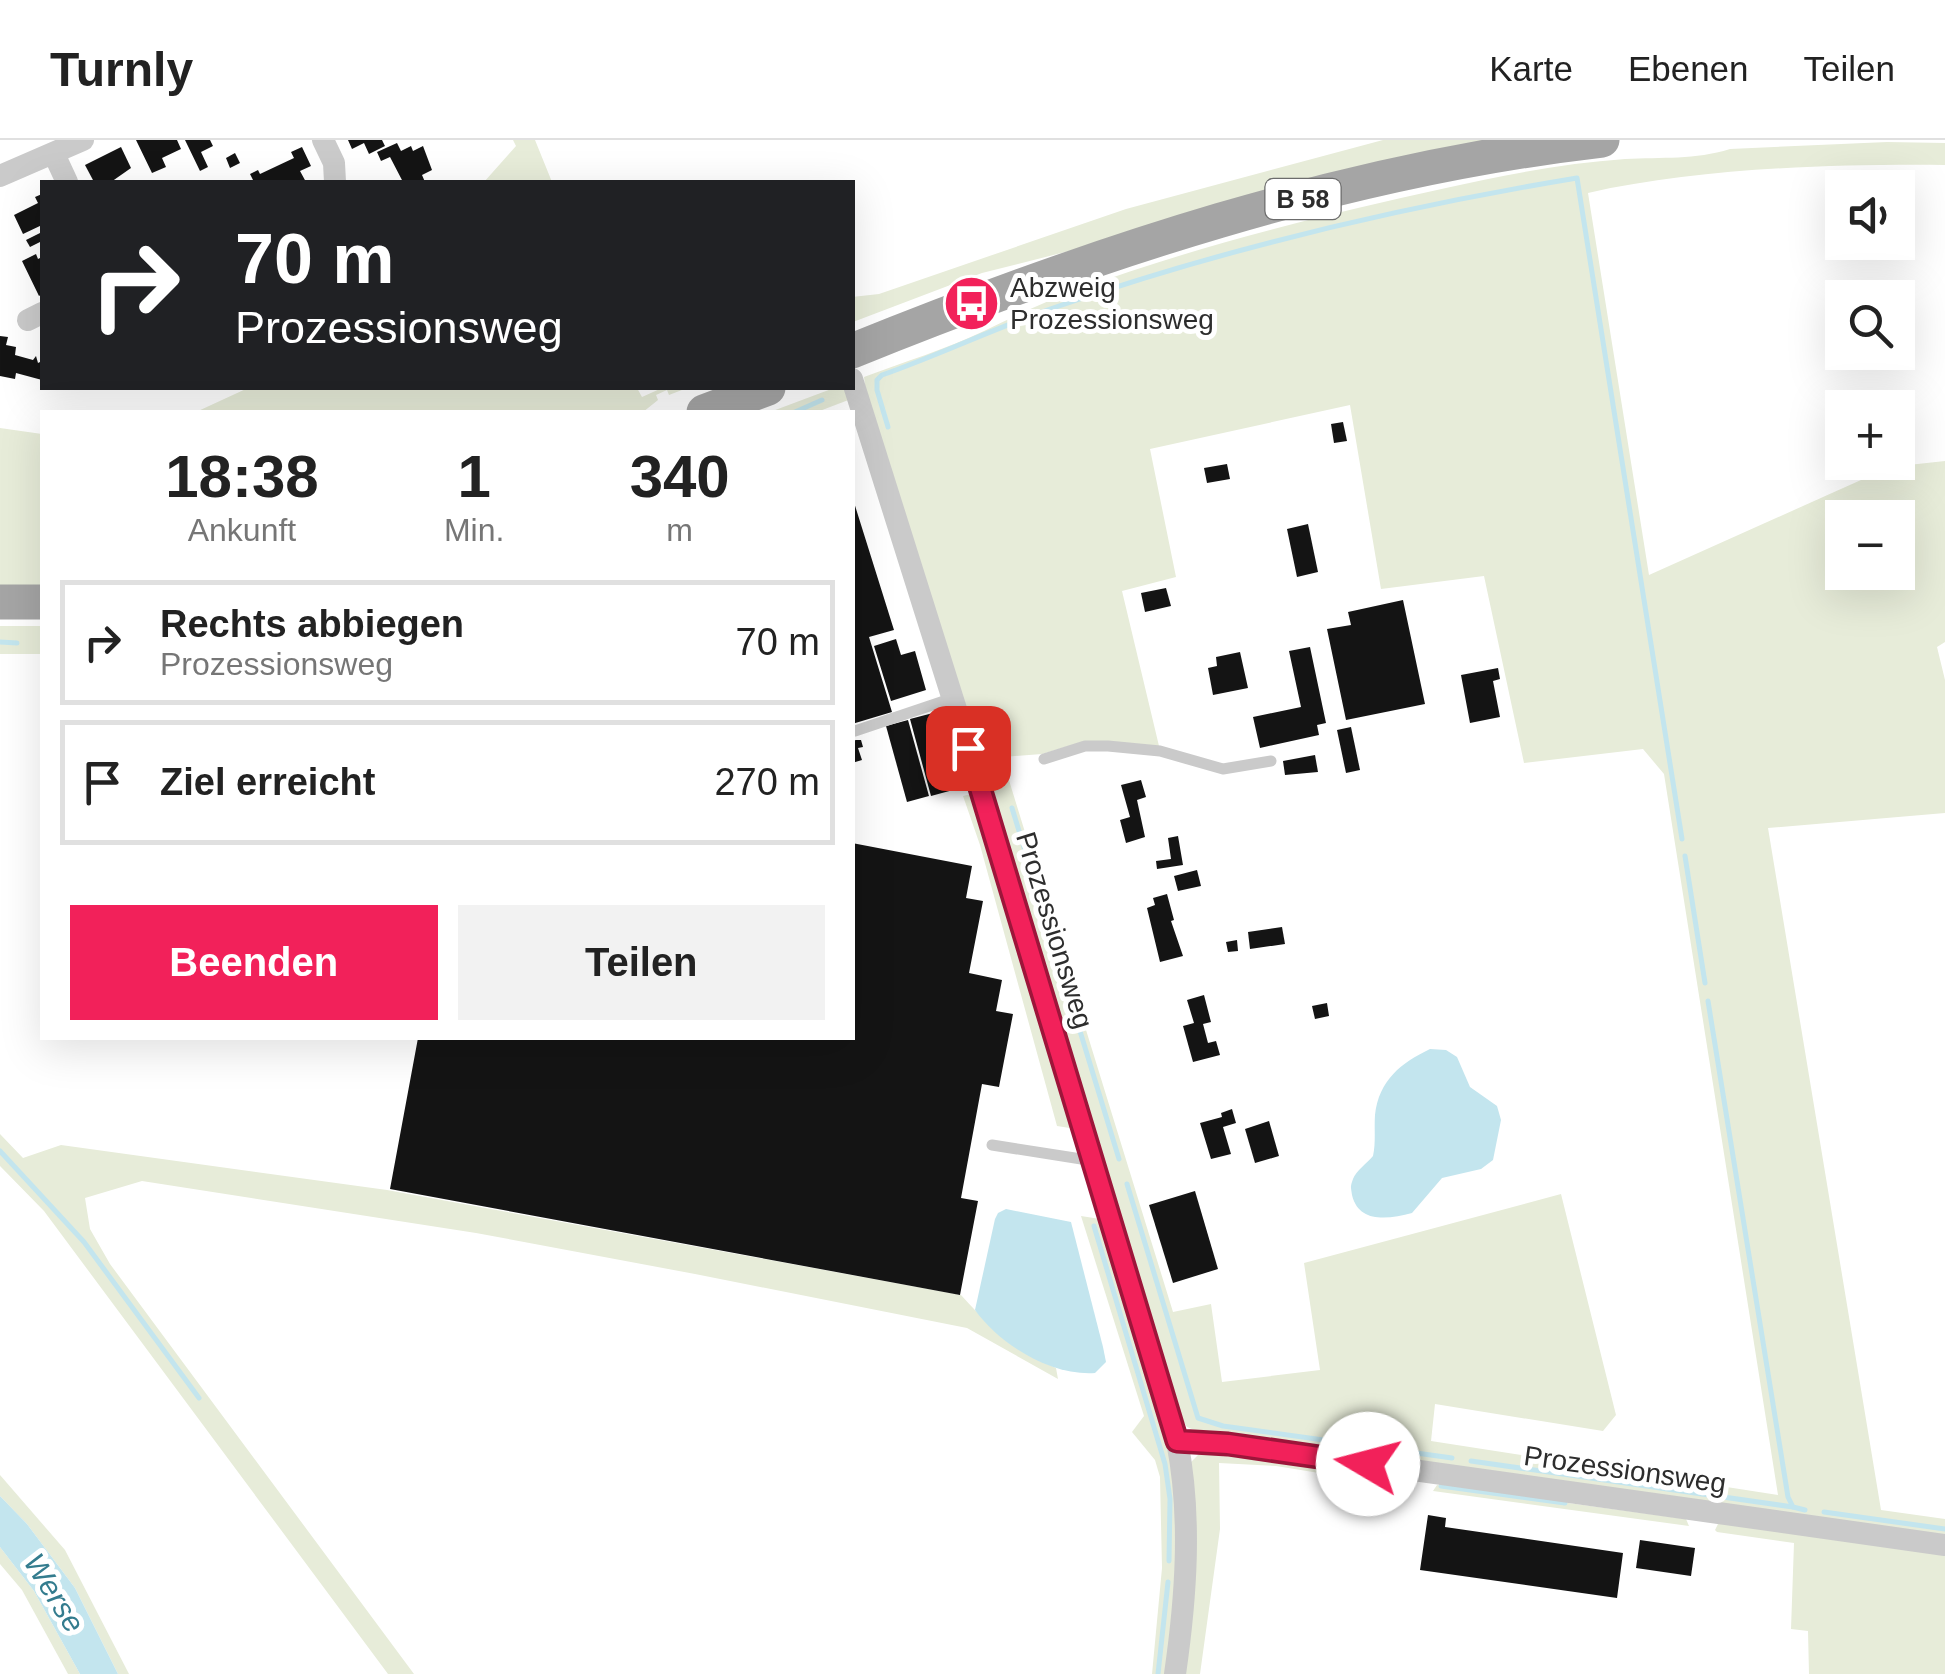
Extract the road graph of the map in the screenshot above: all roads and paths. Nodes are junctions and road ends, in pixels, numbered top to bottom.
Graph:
1 (83, 140) edge
2 (322, 140) edge
3 (1602, 140) edge
4 (54, 154) junction
5 (0, 176) edge
6 (66, 180) edge
7 (335, 180) edge
8 (855, 351) edge
9 (763, 390) edge
10 (854, 390) edge
11 (709, 410) edge
12 (860, 430) edge
13 (0, 602) edge
14 (40, 602) edge
15 (953, 698) junction
16 (855, 730) dead end
17 (1044, 759) dead end
18 (1271, 761) dead end
19 (992, 1145) dead end
20 (1094, 1161) junction
21 (1177, 1441) junction
22 (1945, 1545) edge
23 (1175, 1674) edge

1 - 4 street
2 - 7 street
3 - 8 main road, B 58
4 - 5 street
4 - 6 street
9 - 11 main road
10 - 12 street, Prozessionsweg
12 - 15 street, Prozessionsweg
13 - 14 main road
15 - 16 lane
15 - 20 street, Prozessionsweg
17 - 18 lane
19 - 20 lane
20 - 21 street, Prozessionsweg
21 - 22 street, Prozessionsweg
21 - 23 street, Prozessionsweg

